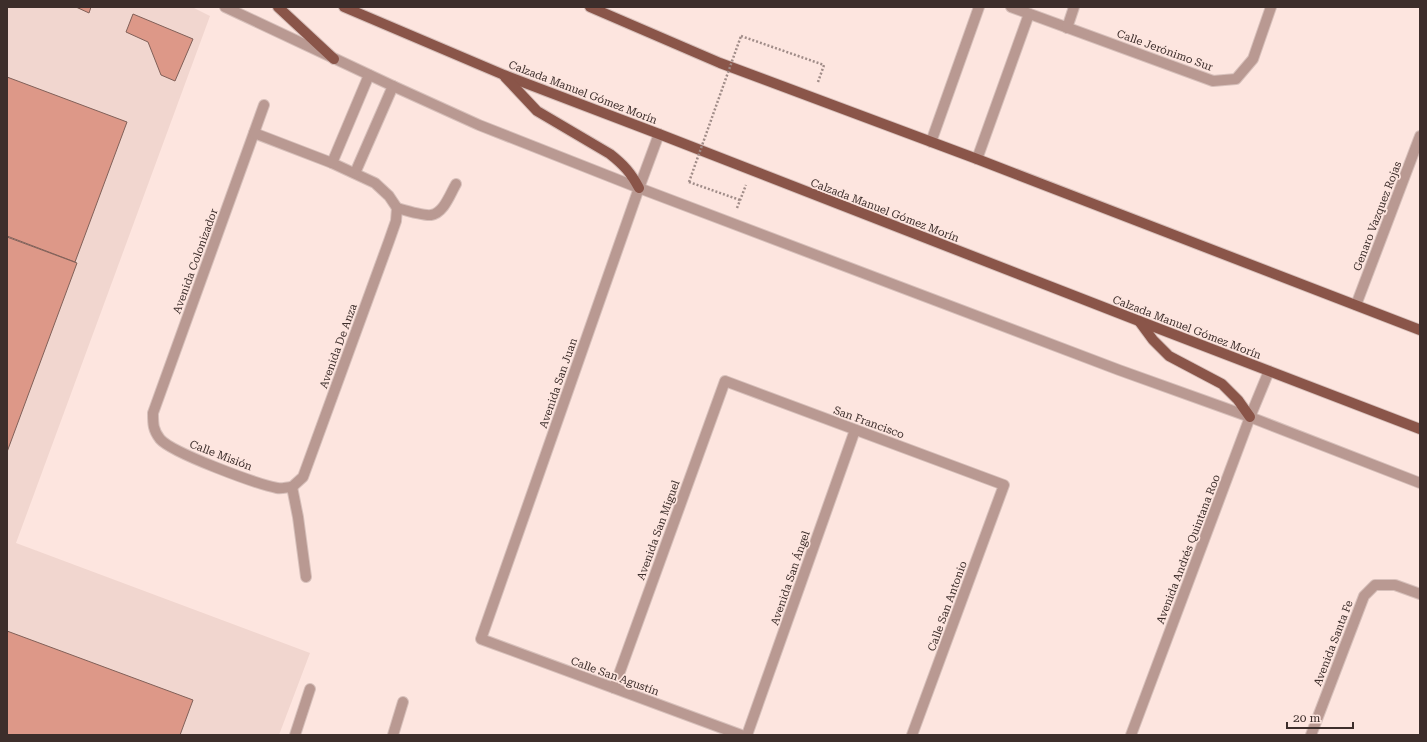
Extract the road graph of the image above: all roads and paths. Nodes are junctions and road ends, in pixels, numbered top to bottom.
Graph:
1 (225, 7) edge
2 (278, 7) edge
3 (344, 7) edge
4 (590, 7) edge
5 (979, 7) edge
6 (1011, 7) edge
7 (1074, 7) edge
8 (1271, 7) edge
9 (1029, 14) junction
10 (1067, 28) junction
11 (334, 59) junction
12 (824, 65) dead end
13 (369, 75) junction
14 (504, 75) junction
15 (393, 86) junction
16 (264, 104) dead end
17 (254, 133) junction
18 (659, 134) junction
19 (1420, 136) edge
20 (931, 142) junction
21 (977, 159) junction
22 (332, 163) junction
23 (355, 173) junction
24 (456, 184) dead end
25 (639, 188) junction
26 (740, 200) dead end
27 (397, 208) junction
28 (1356, 305) junction
29 (1139, 321) junction
30 (1420, 330) edge
31 (1269, 371) junction
32 (725, 381) joint
33 (1250, 417) junction
34 (153, 426) joint
35 (1420, 429) edge
36 (855, 430) junction
37 (1420, 483) edge
38 (1004, 485) joint
39 (292, 487) junction
40 (306, 577) dead end
41 (1420, 594) edge
42 (481, 639) joint
43 (614, 688) junction
44 (310, 689) dead end
45 (403, 702) dead end
46 (295, 735) edge
47 (393, 735) edge
48 (741, 735) edge
49 (747, 735) edge
50 (912, 735) edge
51 (1131, 735) edge
52 (1311, 735) edge

1 - 11 street
2 - 11 main road
3 - 14 main road, Calzada Manuel Gómez Morín
4 - 20 main road
5 - 20 street
6 - 9 street, Calle Jerónimo Sur
7 - 10 street
8 - 10 street, Calle Jerónimo Sur
9 - 10 street, Calle Jerónimo Sur
9 - 21 street
11 - 13 street
12 - 26 path, bridge
13 - 15 street
13 - 22 street
14 - 18 main road, Calzada Manuel Gómez Morín
14 - 25 main road
15 - 23 street
15 - 25 street
16 - 17 street, Avenida Colonizador
17 - 22 street
17 - 34 street, Avenida Colonizador
18 - 25 street, Avenida San Juan
18 - 29 main road, Calzada Manuel Gómez Morín
19 - 28 street, Genaro Vazquez Rojas
20 - 21 main road
21 - 28 main road
22 - 23 street
23 - 27 street
24 - 27 street
25 - 33 street
25 - 42 street, Avenida San Juan
27 - 39 street, Avenida De Anza
28 - 30 main road
29 - 31 main road, Calzada Manuel Gómez Morín
29 - 33 main road
31 - 33 street, Avenida Andrés Quintana Roo
31 - 35 main road, Calzada Manuel Gómez Morín
32 - 36 street, San Francisco
32 - 43 street, Avenida San Miguel
33 - 37 street
33 - 51 street, Avenida Andrés Quintana Roo
34 - 39 street, Calle Misión
36 - 38 street, San Francisco
36 - 49 street, Avenida San Ángel
38 - 50 street, Calle San Antonio
39 - 40 street
41 - 52 street, Avenida Santa Fe
42 - 43 street, Calle San Agustín
43 - 48 street, Calle San Agustín
44 - 46 street
45 - 47 street

